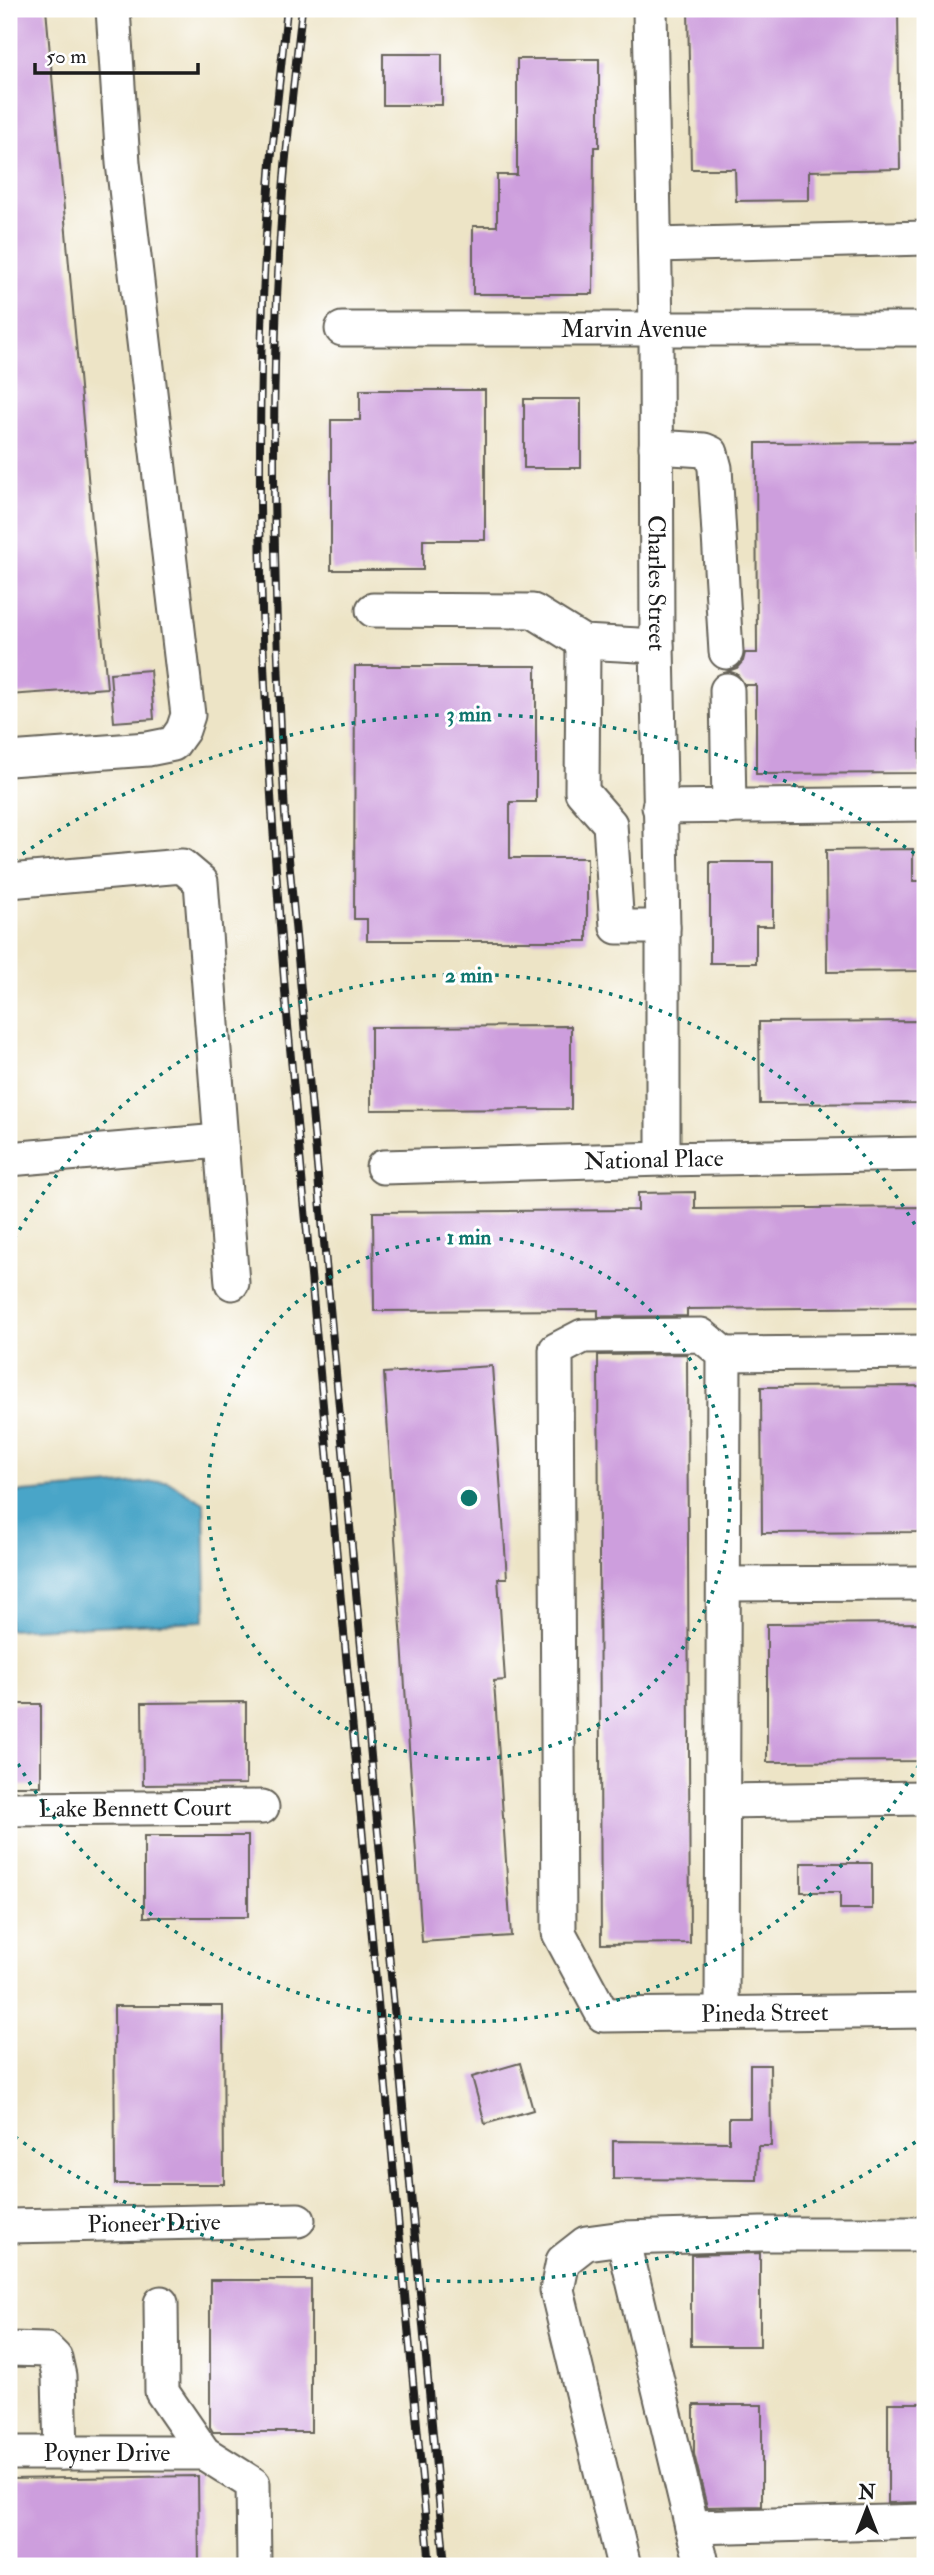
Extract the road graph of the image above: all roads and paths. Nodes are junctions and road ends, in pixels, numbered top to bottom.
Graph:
1 (113, 9) edge
2 (650, 9) edge
3 (925, 238) edge
4 (654, 245) junction
5 (342, 329) dead end
6 (925, 329) edge
7 (656, 330) junction
8 (656, 447) junction
9 (373, 610) dead end
10 (583, 642) junction
11 (657, 646) junction
12 (726, 652) dead end
13 (727, 690) dead end
14 (9, 760) edge
15 (925, 804) edge
16 (729, 807) junction
17 (659, 815) junction
18 (610, 824) junction
19 (9, 881) edge
20 (663, 927) junction
21 (219, 1140) junction
22 (925, 1154) edge
23 (9, 1159) edge
24 (663, 1159) junction
25 (383, 1167) dead end
26 (232, 1283) dead end
27 (925, 1352) edge
28 (724, 1354) junction
29 (925, 1583) edge
30 (724, 1584) junction
31 (925, 1798) edge
32 (724, 1801) junction
33 (262, 1807) dead end
34 (9, 1809) edge
35 (925, 2011) edge
36 (722, 2014) junction
37 (298, 2220) dead end
38 (9, 2226) edge
39 (925, 2235) edge
40 (623, 2238) junction
41 (161, 2302) dead end
42 (9, 2349) edge
43 (9, 2453) edge
44 (61, 2453) junction
45 (204, 2453) junction
46 (925, 2521) edge
47 (692, 2527) junction
48 (254, 2566) edge
49 (624, 2566) edge
50 (703, 2566) edge

1 - 14 street
2 - 4 street, Charles Street
3 - 4 street
4 - 7 street, Charles Street
5 - 7 street, Marvin Avenue
6 - 7 street, Marvin Avenue
7 - 8 street, Charles Street
8 - 11 street, Charles Street
8 - 12 street
9 - 10 street
10 - 11 street
10 - 18 street
11 - 17 street, Charles Street
13 - 16 street
15 - 16 street
16 - 17 street
17 - 18 street
17 - 20 street, Charles Street
18 - 20 street
19 - 21 street
20 - 24 street, Charles Street
21 - 23 street
21 - 26 street
22 - 24 street, National Place
24 - 25 street, National Place
27 - 28 street
28 - 30 street
28 - 36 street, Pineda Street
29 - 30 street
30 - 32 street
31 - 32 street
32 - 36 street
33 - 34 street, Lake Bennett Court
35 - 36 street, Pineda Street
37 - 38 street, Pioneer Drive
39 - 40 street
40 - 47 street
40 - 49 street
41 - 45 street
42 - 44 street
43 - 44 street, Poyner Drive
44 - 45 street, Poyner Drive
45 - 48 street
46 - 47 street
47 - 50 street

